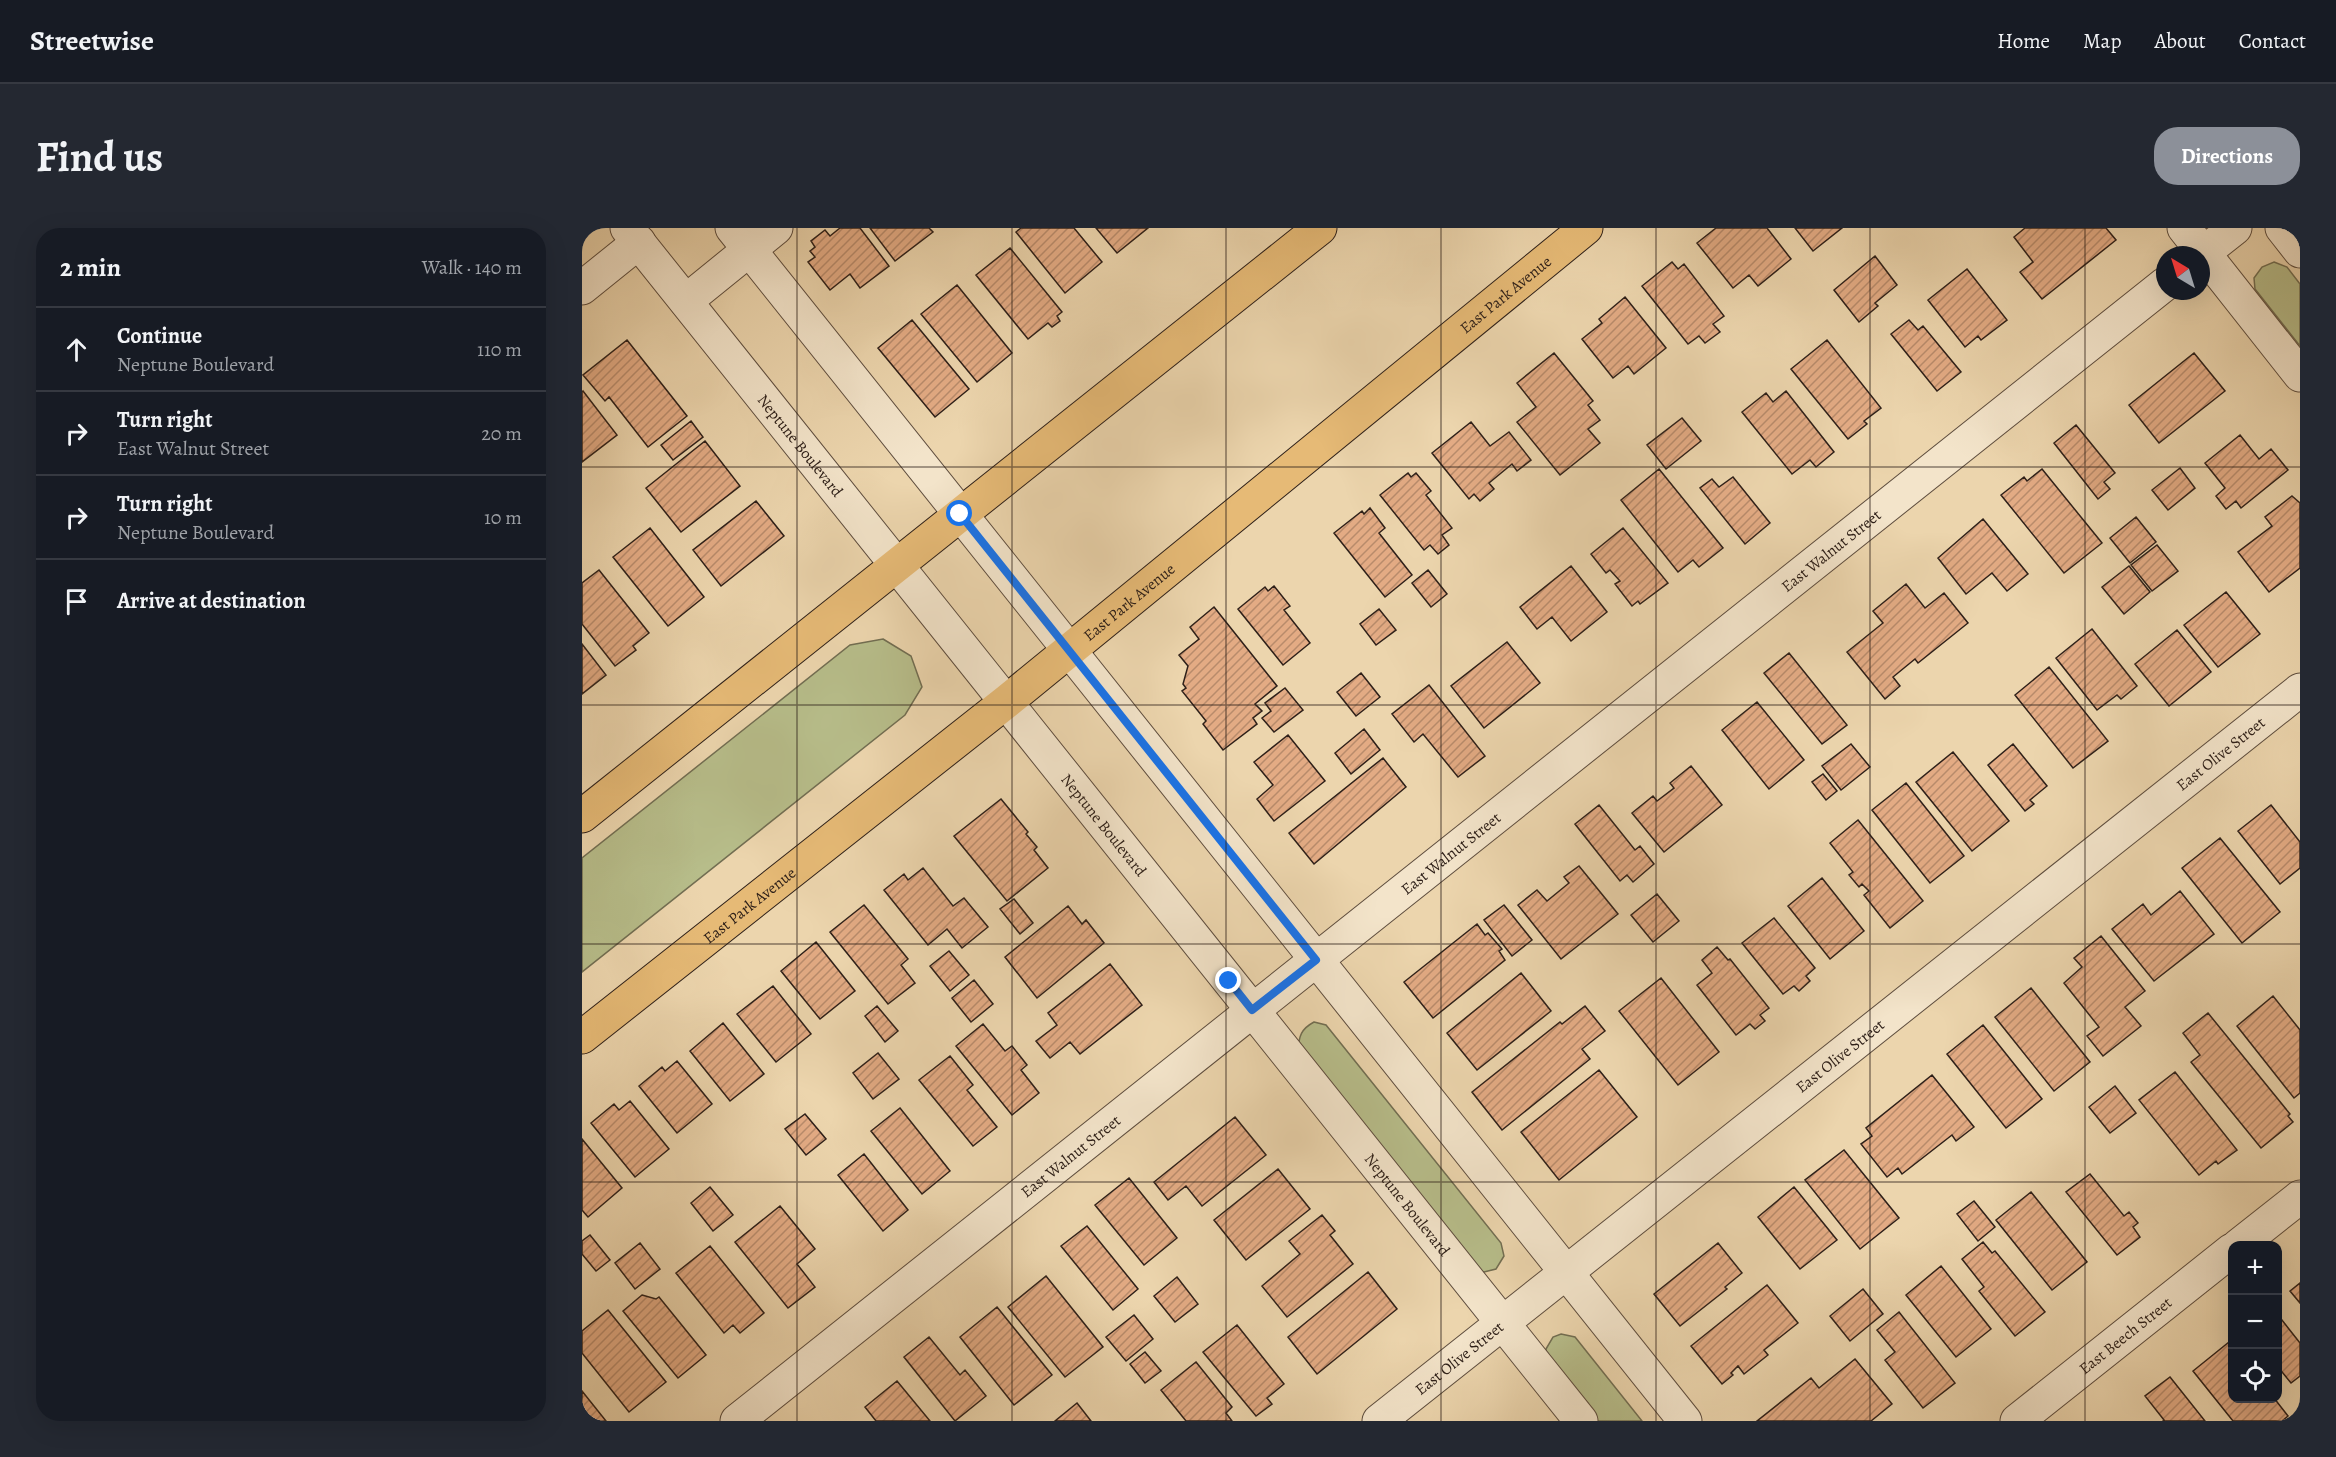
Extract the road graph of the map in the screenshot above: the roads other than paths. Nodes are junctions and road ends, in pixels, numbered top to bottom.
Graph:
1 (776, 228) edge
2 (1320, 228) edge
3 (1586, 228) edge
4 (2235, 228) edge
5 (2282, 228) edge
6 (633, 235) edge
7 (741, 239) edge
8 (2196, 245) edge
9 (2300, 251) edge
10 (582, 288) edge
11 (2156, 291) edge
12 (686, 301) junction
13 (2300, 375) edge
14 (960, 514) junction
15 (897, 565) junction
16 (1069, 650) junction
17 (2300, 690) edge
18 (1006, 702) junction
19 (582, 816) edge
20 (1316, 960) junction
21 (1252, 1010) junction
22 (582, 1037) edge
23 (2300, 1197) edge
24 (2243, 1241) edge
25 (2228, 1253) edge
26 (1567, 1273) junction
27 (1503, 1323) junction
28 (737, 1421) edge
29 (1379, 1421) edge
30 (1581, 1421) edge
31 (1685, 1421) edge
32 (2018, 1421) edge

1 - 7 street
2 - 14 highway
3 - 16 highway, East Park Avenue
4 - 8 street
5 - 9 street
6 - 10 street
6 - 12 street, Neptune Boulevard
7 - 12 street
7 - 14 street
8 - 13 street
11 - 20 street, East Walnut Street
12 - 15 street, Neptune Boulevard
14 - 15 highway
14 - 16 street
15 - 18 street, Neptune Boulevard
15 - 19 highway
16 - 18 highway, East Park Avenue
16 - 20 street
17 - 26 street, East Olive Street
18 - 21 street, Neptune Boulevard
18 - 22 highway, East Park Avenue
20 - 21 street, East Walnut Street
20 - 26 street
21 - 27 street, Neptune Boulevard
21 - 28 street, East Walnut Street
23 - 24 street
25 - 32 street, East Beech Street
26 - 27 street, East Olive Street
26 - 31 street
27 - 29 street, East Olive Street
27 - 30 street, Neptune Boulevard

